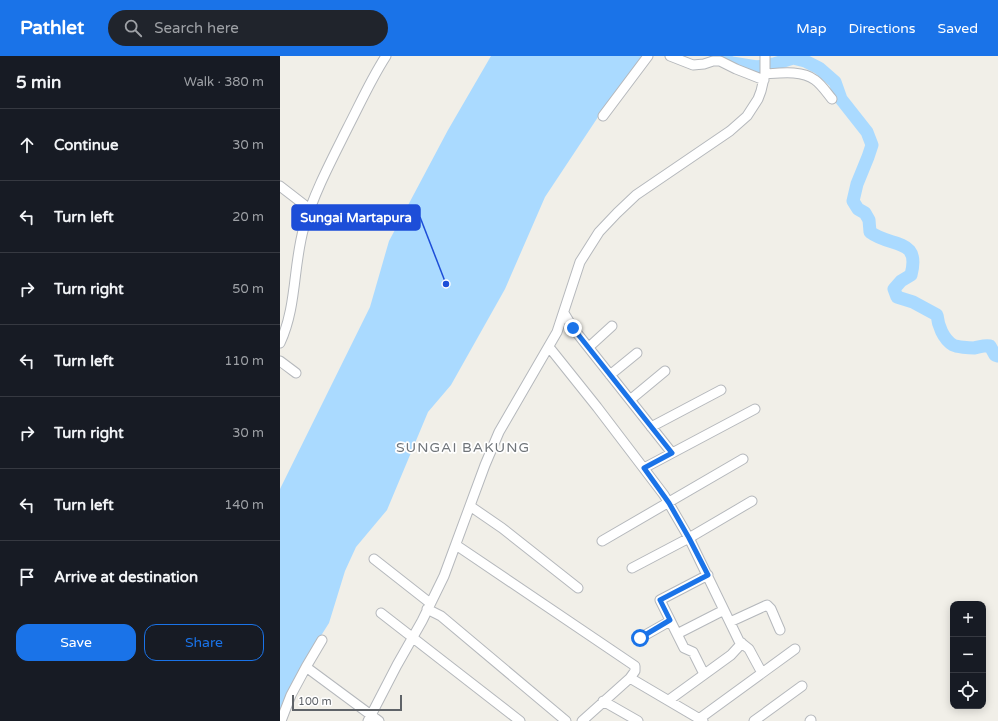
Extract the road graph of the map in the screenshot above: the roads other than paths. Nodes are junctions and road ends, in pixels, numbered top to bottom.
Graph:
1 (386, 56) edge
2 (648, 56) edge
3 (670, 56) edge
4 (765, 56) edge
5 (765, 74) junction
6 (832, 99) dead end
7 (603, 116) dead end
8 (280, 186) edge
9 (311, 210) junction
10 (564, 313) junction
11 (612, 326) dead end
12 (280, 343) edge
13 (549, 347) junction
14 (589, 347) junction
15 (637, 353) dead end
16 (280, 361) edge
17 (665, 371) dead end
18 (296, 373) dead end
19 (610, 375) junction
20 (721, 390) dead end
21 (630, 400) junction
22 (754, 409) dead end
23 (651, 427) junction
24 (672, 453) junction
25 (743, 459) dead end
26 (644, 468) junction
27 (752, 501) dead end
28 (669, 503) junction
29 (470, 506) junction
30 (689, 538) junction
31 (602, 541) dead end
32 (456, 545) junction
33 (374, 559) dead end
34 (632, 568) dead end
35 (708, 575) junction
36 (578, 588) dead end
37 (429, 606) junction
38 (724, 610) junction
39 (381, 613) dead end
40 (670, 620) junction
41 (730, 622) junction
42 (780, 630) dead end
43 (677, 634) junction
44 (412, 638) junction
45 (640, 638) dead end
46 (322, 640) dead end
47 (742, 643) junction
48 (795, 649) dead end
49 (306, 667) junction
50 (762, 673) junction
51 (704, 674) junction
52 (630, 678) junction
53 (802, 686) dead end
54 (669, 700) junction
55 (603, 701) junction
56 (370, 718) edge
57 (701, 720) edge
58 (281, 721) edge
59 (378, 721) edge
60 (520, 721) edge
61 (566, 721) edge
62 (582, 721) edge
63 (638, 721) edge
64 (754, 721) edge

1 - 9 street
2 - 7 street
3 - 5 street
4 - 5 street
5 - 6 street
5 - 10 street
8 - 9 street
9 - 12 street
10 - 13 street
10 - 14 street
11 - 14 street
13 - 26 street
13 - 29 street
14 - 19 street
15 - 19 street
16 - 18 street
17 - 21 street
19 - 21 street
20 - 23 street
21 - 23 street
22 - 24 street
23 - 24 street
24 - 26 street
25 - 28 street
26 - 28 street
27 - 30 street
28 - 30 street
28 - 31 street
29 - 32 street
29 - 36 street
30 - 34 street
30 - 35 street
32 - 37 street
32 - 52 street
33 - 37 street
35 - 38 street
35 - 40 street
37 - 44 street
37 - 61 street
38 - 41 street
38 - 43 street
39 - 44 street
40 - 43 street
40 - 45 street
41 - 42 street
41 - 47 street
43 - 51 street
44 - 56 street
44 - 60 street
46 - 49 street
47 - 50 street
47 - 51 street
48 - 50 street
49 - 56 street
49 - 58 street
50 - 57 street
51 - 54 street
52 - 54 street
52 - 55 street
53 - 64 street
54 - 57 street
55 - 62 street
55 - 63 street
56 - 59 street

